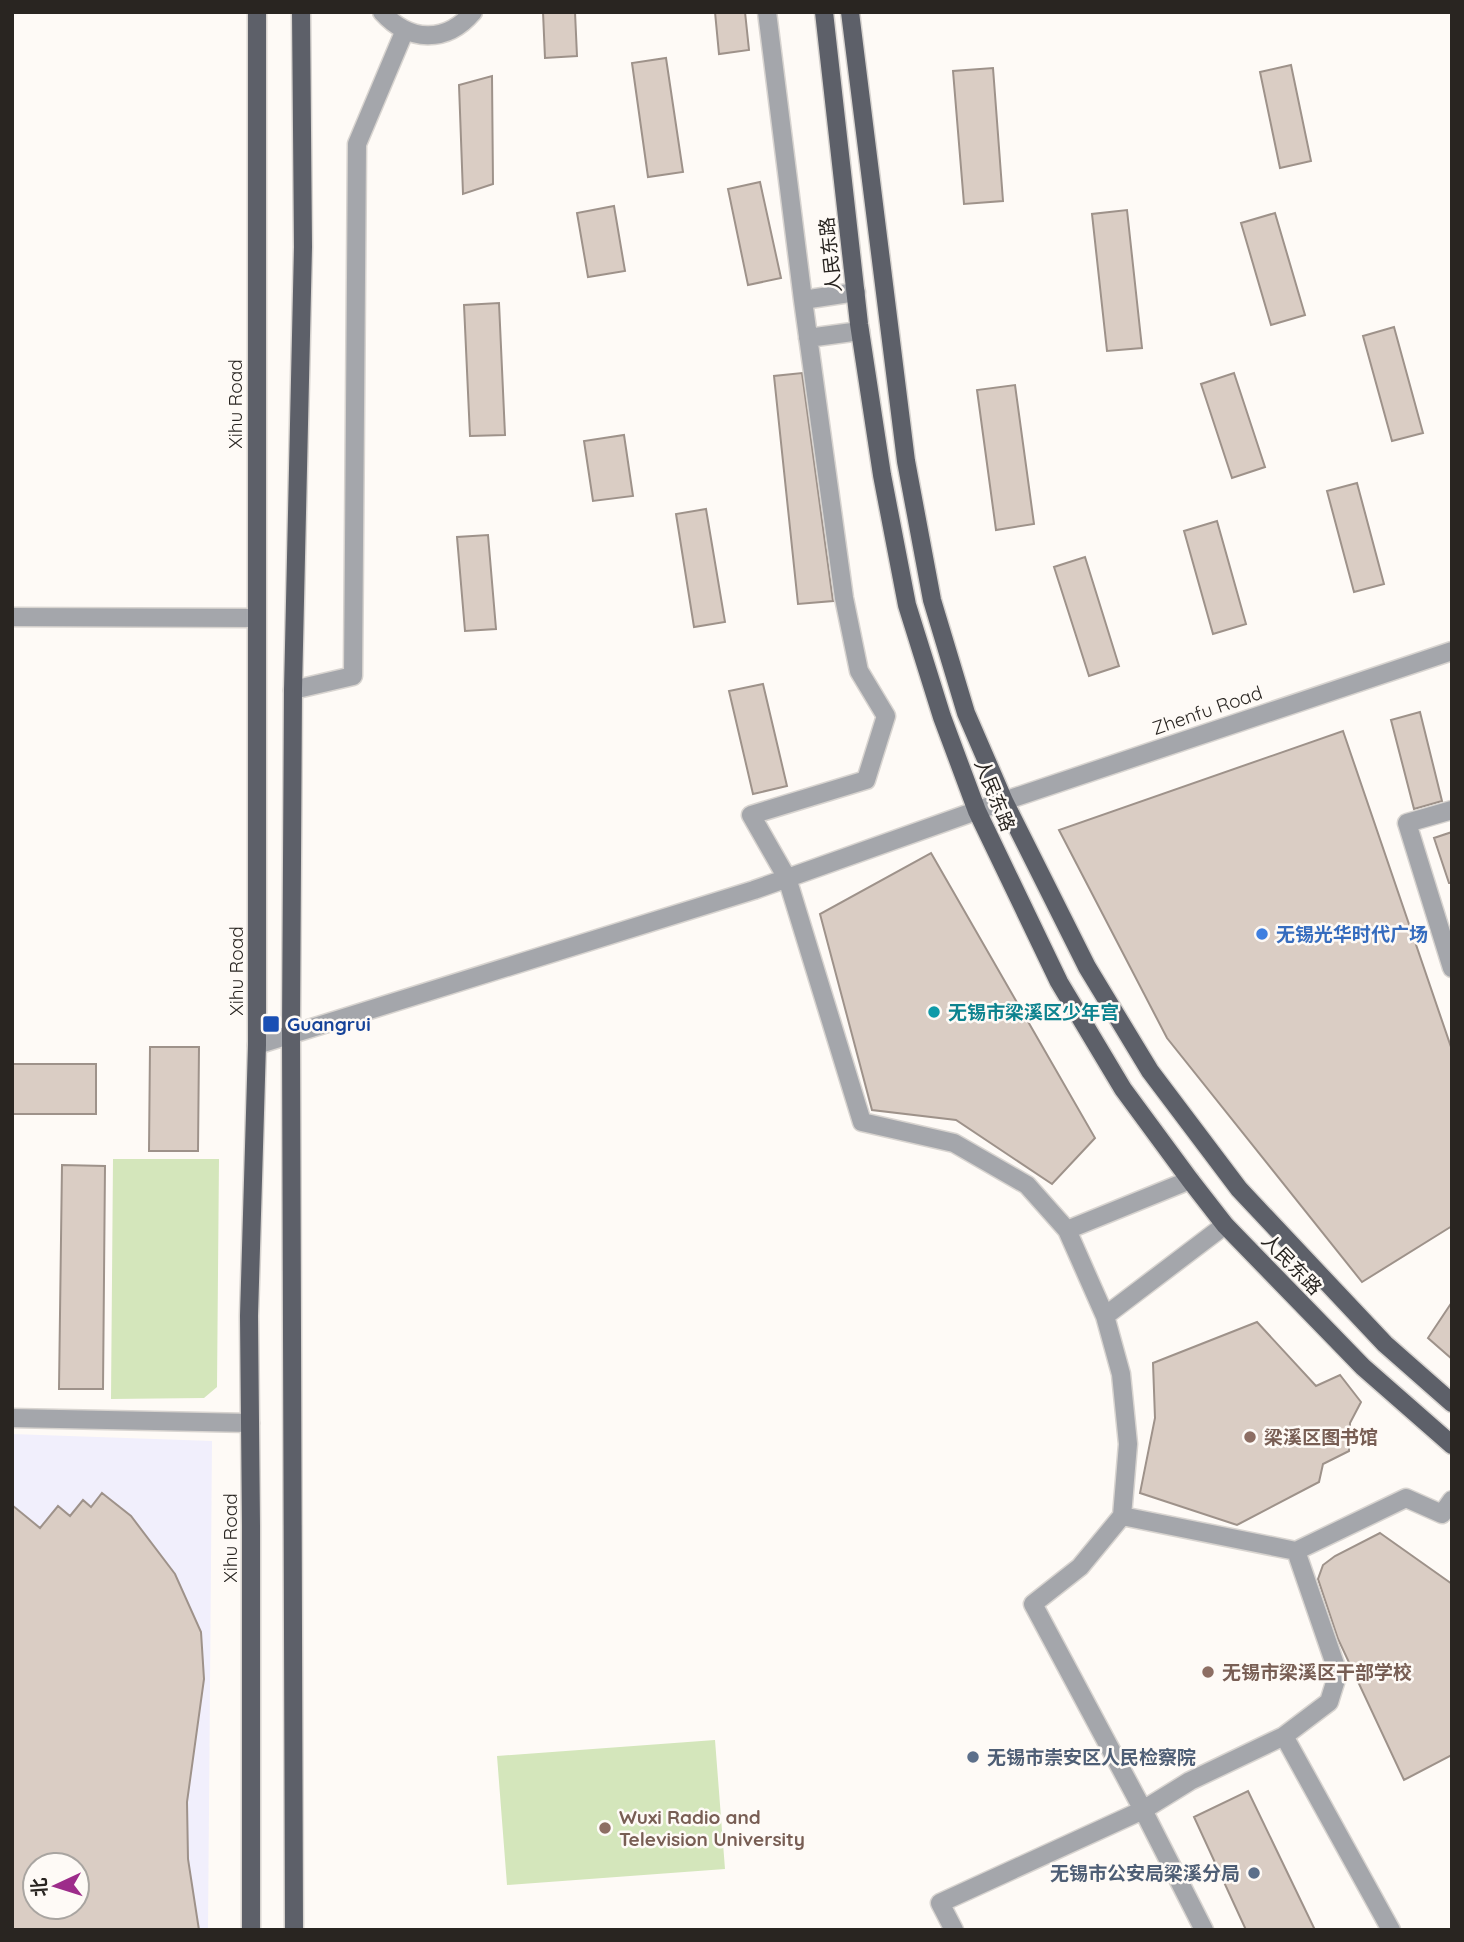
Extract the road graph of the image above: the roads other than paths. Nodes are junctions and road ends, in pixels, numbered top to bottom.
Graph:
1 (257, 12) edge
2 (301, 12) edge
3 (382, 12) edge
4 (473, 12) edge
5 (767, 12) edge
6 (824, 12) edge
7 (850, 12) edge
8 (405, 30) junction
9 (856, 292) junction
10 (803, 300) junction
11 (860, 331) junction
12 (808, 338) junction
13 (12, 617) edge
14 (256, 618) junction
15 (1452, 651) edge
16 (293, 690) junction
17 (1004, 800) junction
18 (1452, 810) edge
19 (977, 811) junction
20 (787, 878) junction
21 (1452, 968) edge
22 (291, 1034) junction
23 (257, 1045) junction
24 (1190, 1180) junction
25 (1225, 1225) junction
26 (1067, 1230) junction
27 (1105, 1316) junction
28 (1452, 1403) edge
29 (12, 1418) edge
30 (250, 1423) junction
31 (1452, 1446) edge
32 (1452, 1500) edge
33 (1122, 1516) junction
34 (1296, 1551) junction
35 (1284, 1736) junction
36 (1143, 1810) junction
37 (251, 1930) edge
38 (294, 1930) edge
39 (954, 1930) edge
40 (1204, 1930) edge
41 (1391, 1930) edge

1 - 14 main road, Xihu Road
2 - 16 main road
3 - 8 street
4 - 8 street
5 - 10 street
6 - 9 main road, 人民东路
7 - 17 main road, 人民东路
8 - 16 street
9 - 10 street
9 - 11 main road, 人民东路
10 - 12 street
11 - 12 street
11 - 19 main road, 人民东路
12 - 20 street
13 - 14 street
14 - 23 main road, Xihu Road
15 - 17 street, Zhenfu Road
16 - 22 main road
17 - 19 street, Zhenfu Road
17 - 28 main road, 人民东路
18 - 21 street
19 - 20 street, Zhenfu Road
19 - 24 main road, 人民东路
20 - 22 street, Zhenfu Road
20 - 26 street
22 - 23 street, Zhenfu Road
22 - 38 main road
23 - 30 main road, Xihu Road
24 - 25 main road, 人民东路
24 - 26 street
25 - 27 street
25 - 31 main road, 人民东路
26 - 27 street
27 - 33 street
29 - 30 street
30 - 37 main road, Xihu Road
32 - 34 street
33 - 34 street
33 - 36 street
34 - 35 street
35 - 36 street
35 - 41 street
36 - 39 street
36 - 40 street

